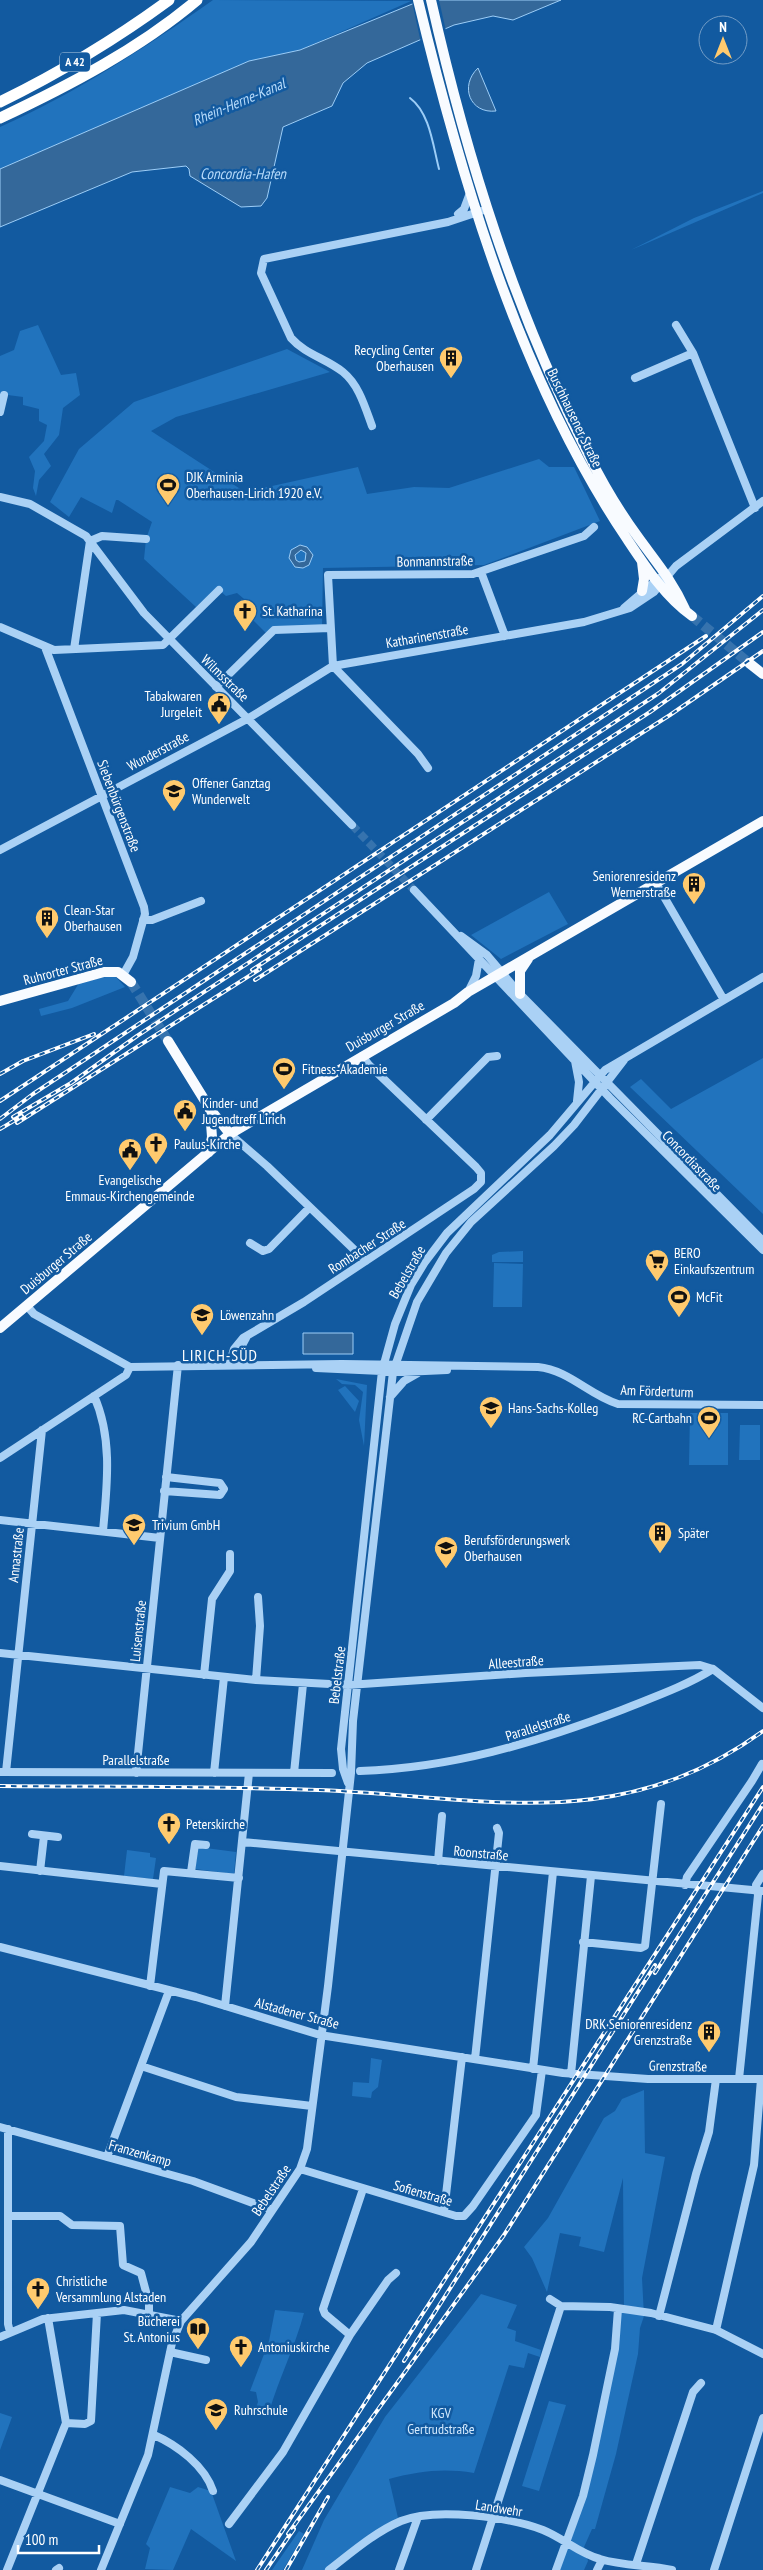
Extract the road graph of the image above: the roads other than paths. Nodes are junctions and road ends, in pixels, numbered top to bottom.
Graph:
1 (169, 0) edge
2 (197, 0) edge
3 (418, 0) edge
4 (431, 0) edge
5 (0, 102) edge
6 (0, 118) edge
7 (470, 193) junction
8 (488, 208) junction
9 (476, 211) junction
10 (462, 215) junction
11 (481, 225) junction
12 (503, 273) junction
13 (514, 304) junction
14 (676, 325) dead end
15 (693, 354) junction
16 (636, 378) dead end
17 (4, 395) dead end
18 (0, 412) edge
19 (372, 426) dead end
20 (0, 497) edge
21 (763, 502) edge
22 (755, 508) junction
23 (594, 527) dead end
24 (146, 539) dead end
25 (90, 541) junction
26 (642, 561) junction
27 (481, 572) junction
28 (667, 574) junction
29 (659, 581) junction
30 (219, 590) dead end
31 (642, 591) junction
32 (622, 610) junction
33 (0, 627) edge
34 (330, 628) junction
35 (504, 636) junction
36 (170, 639) junction
37 (45, 647) junction
38 (74, 649) junction
39 (749, 663) tunnel mouth
40 (333, 666) junction
41 (763, 674) edge
42 (216, 687) junction
43 (249, 718) junction
44 (428, 768) dead end
45 (102, 795) junction
46 (763, 821) edge
47 (352, 825) tunnel mouth
48 (0, 850) edge
49 (656, 883) junction
50 (414, 890) tunnel mouth
51 (201, 901) dead end
52 (143, 920) junction
53 (455, 932) junction
54 (528, 958) junction
55 (479, 959) junction
56 (498, 975) junction
57 (763, 977) edge
58 (127, 978) joint
59 (468, 992) junction
60 (520, 994) junction
61 (724, 1000) junction
62 (0, 1001) edge
63 (168, 1041) tunnel mouth
64 (362, 1056) junction
65 (497, 1056) dead end
66 (624, 1060) junction
67 (575, 1061) junction
68 (599, 1077) junction
69 (608, 1082) junction
70 (603, 1090) junction
71 (577, 1104) junction
72 (210, 1109) junction
73 (426, 1120) junction
74 (230, 1134) junction
75 (209, 1152) junction
76 (520, 1163) junction
77 (520, 1178) junction
78 (310, 1206) junction
79 (763, 1241) edge
80 (250, 1243) dead end
81 (763, 1250) edge
82 (366, 1261) junction
83 (27, 1306) junction
84 (0, 1328) edge
85 (248, 1334) junction
86 (243, 1344) junction
87 (178, 1365) junction
88 (233, 1365) junction
89 (257, 1365) junction
90 (468, 1366) junction
91 (130, 1367) junction
92 (383, 1368) junction
93 (395, 1369) junction
94 (431, 1371) junction
95 (94, 1396) junction
96 (390, 1397) junction
97 (763, 1405) edge
98 (42, 1430) junction
99 (0, 1458) edge
100 (166, 1477) junction
101 (164, 1491) junction
102 (0, 1520) edge
103 (32, 1524) junction
104 (103, 1531) junction
105 (160, 1538) junction
106 (363, 1538) junction
107 (373, 1540) junction
108 (230, 1554) dead end
109 (258, 1597) dead end
110 (0, 1653) edge
111 (18, 1654) junction
112 (147, 1668) junction
113 (713, 1669) junction
114 (204, 1675) junction
115 (224, 1677) junction
116 (256, 1680) junction
117 (303, 1684) junction
118 (348, 1685) junction
119 (358, 1685) junction
120 (763, 1708) edge
121 (762, 1764) dead end
122 (360, 1771) dead end
123 (3, 1772) edge
124 (136, 1773) junction
125 (214, 1773) junction
126 (249, 1773) junction
127 (294, 1773) junction
128 (332, 1773) dead end
129 (348, 1783) junction
130 (661, 1804) dead end
131 (442, 1816) dead end
132 (497, 1828) dead end
133 (32, 1834) dead end
134 (44, 1836) junction
135 (58, 1838) dead end
136 (243, 1842) junction
137 (206, 1845) dead end
138 (341, 1851) junction
139 (438, 1861) junction
140 (0, 1866) edge
141 (496, 1866) junction
142 (40, 1871) junction
143 (191, 1872) junction
144 (553, 1872) junction
145 (763, 1874) edge
146 (591, 1876) junction
147 (239, 1878) junction
148 (652, 1882) junction
149 (162, 1884) junction
150 (685, 1885) junction
151 (760, 1891) edge
152 (583, 1942) junction
153 (0, 1947) edge
154 (150, 1986) junction
155 (169, 1991) junction
156 (225, 2006) junction
157 (320, 2035) junction
158 (462, 2057) junction
159 (475, 2059) junction
160 (141, 2066) junction
161 (533, 2069) junction
162 (542, 2070) junction
163 (570, 2074) junction
164 (593, 2075) joint
165 (716, 2079) junction
166 (739, 2079) junction
167 (762, 2079) edge
168 (312, 2106) junction
169 (4, 2128) edge
170 (107, 2156) junction
171 (300, 2169) junction
172 (363, 2189) junction
173 (4, 2192) edge
174 (272, 2210) junction
175 (444, 2212) junction
176 (8, 2216) junction
177 (4, 2239) edge
178 (396, 2273) dead end
179 (550, 2299) dead end
180 (561, 2306) junction
181 (618, 2309) junction
182 (97, 2313) junction
183 (149, 2314) junction
184 (659, 2316) junction
185 (48, 2318) junction
186 (181, 2321) junction
187 (716, 2330) junction
188 (10, 2332) junction
189 (350, 2334) junction
190 (0, 2337) edge
191 (170, 2352) junction
192 (763, 2354) edge
193 (206, 2360) dead end
194 (701, 2383) dead end
195 (763, 2418) edge
196 (66, 2423) junction
197 (154, 2435) junction
198 (0, 2480) edge
199 (213, 2491) dead end
200 (38, 2494) junction
201 (418, 2518) junction
202 (493, 2518) junction
203 (120, 2524) junction
204 (229, 2524) dead end
205 (566, 2540) junction
206 (602, 2560) junction
207 (636, 2564) junction
208 (654, 2568) edge
209 (6, 2570) edge
210 (101, 2570) edge
211 (329, 2570) edge
212 (399, 2570) edge
213 (476, 2570) edge
214 (556, 2570) edge
215 (597, 2570) edge
216 (672, 2570) edge
217 (714, 2570) edge

1 - 5 highway, A 42
2 - 6 highway, A 42
3 - 7 main road, Buschhausener Straße
4 - 8 main road, Buschhausener Straße
7 - 9 main road, Buschhausener Straße
7 - 10 street
8 - 9 street
8 - 12 main road, Buschhausener Straße
9 - 10 street
9 - 11 main road, Buschhausener Straße
10 - 11 street
10 - 19 street
11 - 12 main road, Buschhausener Straße
12 - 13 main road, Buschhausener Straße
13 - 26 main road, Buschhausener Straße
13 - 28 main road, Buschhausener Straße
14 - 15 street
15 - 16 street
15 - 22 street
17 - 18 street
20 - 25 street, Wilmsstraße
21 - 22 street, Katharinenstraße
22 - 28 street, Katharinenstraße
23 - 27 street, Bonmannstraße
24 - 25 street
25 - 36 street, Wilmsstraße
25 - 38 street
26 - 29 main road, Buschhausener Straße
26 - 31 main road
27 - 34 street, Bonmannstraße
27 - 35 street
28 - 29 street, Katharinenstraße
28 - 29 main road, Buschhausener Straße
29 - 31 street, Katharinenstraße
29 - 32 street, Katharinenstraße
30 - 36 street
31 - 32 street, Katharinenstraße
32 - 35 street, Katharinenstraße
33 - 37 street
34 - 40 street
34 - 42 street
35 - 40 street, Katharinenstraße
36 - 38 street
36 - 42 street, Wilmsstraße
37 - 38 street
37 - 45 street, Siebenbürgenstraße
39 - 41 main road
40 - 43 street, Katharinenstraße
40 - 44 street
42 - 43 street, Wilmsstraße
43 - 45 street, Wunderstraße
43 - 47 street, Wilmsstraße
45 - 48 street, Wunderstraße
45 - 52 street, Siebenbürgenstraße
46 - 49 main road, Duisburger Straße
49 - 54 main road, Duisburger Straße
49 - 61 street
50 - 53 street
51 - 52 street
52 - 58 street, Siebenbürgenstraße
53 - 55 street
53 - 56 street
54 - 56 main road, Duisburger Straße
54 - 60 main road
55 - 56 street
55 - 59 street
56 - 59 main road, Duisburger Straße
56 - 60 street, Concordiastraße
56 - 67 street, Concordiastraße
57 - 61 street, Bebelstraße
58 - 62 main road, Ruhrorter Straße
59 - 64 main road, Duisburger Straße
60 - 68 street, Concordiastraße
61 - 66 street, Bebelstraße
63 - 72 main road
64 - 73 street
64 - 74 main road, Duisburger Straße
65 - 73 street
66 - 68 street, Bebelstraße
66 - 69 street
67 - 68 street, Concordiastraße
67 - 71 street
68 - 69 street, Concordiastraße
68 - 70 street, Concordiastraße
68 - 71 street, Bebelstraße
69 - 70 street
69 - 79 street, Concordiastraße
70 - 77 street, Bebelstraße
70 - 81 street, Concordiastraße
71 - 76 street, Bebelstraße
72 - 74 main road
72 - 75 main road
73 - 82 street, Rombacher Straße
74 - 75 main road, Duisburger Straße
74 - 78 street
75 - 83 main road, Duisburger Straße
76 - 77 street
76 - 92 street, Bebelstraße
77 - 93 street, Bebelstraße
78 - 80 street
78 - 82 street
82 - 85 street, Rombacher Straße
83 - 84 main road, Duisburger Straße
83 - 91 street
85 - 86 street
85 - 88 street, Rombacher Straße
86 - 88 street
86 - 89 street
87 - 88 street, Am Förderturm
87 - 91 street, Am Förderturm
87 - 100 street, Luisenstraße
88 - 89 street, Am Förderturm
89 - 92 street, Am Förderturm
90 - 93 street, Am Förderturm
90 - 94 street, Am Förderturm
90 - 97 street, Am Förderturm
91 - 95 street
92 - 93 street, Am Förderturm
92 - 106 street, Bebelstraße
93 - 94 street, Am Förderturm
93 - 96 street, Bebelstraße
94 - 96 street
95 - 98 street
95 - 104 street
96 - 107 street, Bebelstraße
98 - 99 street
98 - 103 street, Annastraße
100 - 101 street, Luisenstraße
100 - 101 street
101 - 105 street, Luisenstraße
102 - 103 street
103 - 104 street
103 - 111 street, Annastraße
104 - 105 street
105 - 112 street, Luisenstraße
106 - 107 street
106 - 118 street, Bebelstraße
107 - 119 street, Bebelstraße
108 - 114 street
109 - 116 street
110 - 111 street, Alleestraße
111 - 112 street, Alleestraße
111 - 123 street, Annastraße
112 - 114 street, Alleestraße
112 - 124 street, Luisenstraße
113 - 119 street, Alleestraße
113 - 120 street, Alleestraße
113 - 122 street, Parallelstraße
114 - 115 street, Alleestraße
115 - 116 street, Alleestraße
115 - 125 street
116 - 117 street, Alleestraße
117 - 118 street, Alleestraße
117 - 127 street
118 - 119 street, Alleestraße
118 - 129 street, Bebelstraße
119 - 129 street, Bebelstraße
121 - 150 street
123 - 124 street, Parallelstraße
124 - 125 street, Parallelstraße
125 - 126 street, Parallelstraße
126 - 127 street, Parallelstraße
126 - 136 street
127 - 128 street, Parallelstraße
129 - 138 street, Bebelstraße
130 - 148 street
131 - 139 street
132 - 141 street
133 - 134 street
134 - 135 street
134 - 142 street
136 - 138 street, Roonstraße
136 - 147 street
137 - 143 street
138 - 139 street, Roonstraße
138 - 157 street, Bebelstraße
139 - 141 street, Roonstraße
140 - 142 street
141 - 144 street, Roonstraße
141 - 159 street
142 - 149 street
143 - 147 street
143 - 149 street
144 - 146 street, Roonstraße
144 - 161 street
145 - 151 street
146 - 148 street, Roonstraße
146 - 152 street
147 - 156 street
148 - 150 street, Roonstraße
148 - 152 street
149 - 154 street
150 - 151 street, Roonstraße
151 - 166 street
152 - 163 street
153 - 154 street, Alstadener Straße
154 - 155 street, Alstadener Straße
155 - 156 street, Alstadener Straße
155 - 160 street
156 - 157 street, Alstadener Straße
157 - 158 street, Alstadener Straße
157 - 168 street, Bebelstraße
158 - 159 street, Alstadener Straße
158 - 175 street
159 - 161 street, Alstadener Straße
160 - 168 street
160 - 170 street
161 - 162 street, Alstadener Straße
162 - 163 street, Alstadener Straße
162 - 175 street, Sofienstraße
163 - 164 street, Alstadener Straße
164 - 165 street, Grenzstraße
165 - 166 street, Grenzstraße
165 - 184 street
166 - 167 street, Grenzstraße
167 - 187 street
168 - 171 street, Bebelstraße
169 - 170 street, Franzenkamp
169 - 173 street
170 - 174 street, Franzenkamp
171 - 172 street, Sofienstraße
171 - 174 street, Bebelstraße
172 - 175 street, Sofienstraße
172 - 189 street
173 - 176 street
174 - 186 street, Bebelstraße
176 - 177 street
176 - 183 street
177 - 188 street
178 - 189 street
179 - 180 street
180 - 181 street
180 - 202 street
181 - 184 street
181 - 205 street
182 - 183 street
182 - 185 street
182 - 196 street
183 - 186 street
184 - 187 street
185 - 188 street
185 - 196 street
186 - 191 street, Bebelstraße
187 - 192 street
188 - 190 street
189 - 204 street
191 - 193 street
191 - 197 street, Bebelstraße
194 - 207 street
195 - 217 street
196 - 200 street
197 - 199 street
197 - 203 street, Bebelstraße
198 - 200 street
200 - 203 street
200 - 209 street
201 - 202 street, Landwehr
201 - 211 street, Landwehr
201 - 212 street
202 - 205 street, Landwehr
202 - 213 street
203 - 210 street, Bebelstraße
205 - 206 street, Landwehr
205 - 214 street
206 - 207 street, Landwehr
206 - 215 street
207 - 208 street, Landwehr
208 - 216 street, Landwehr

